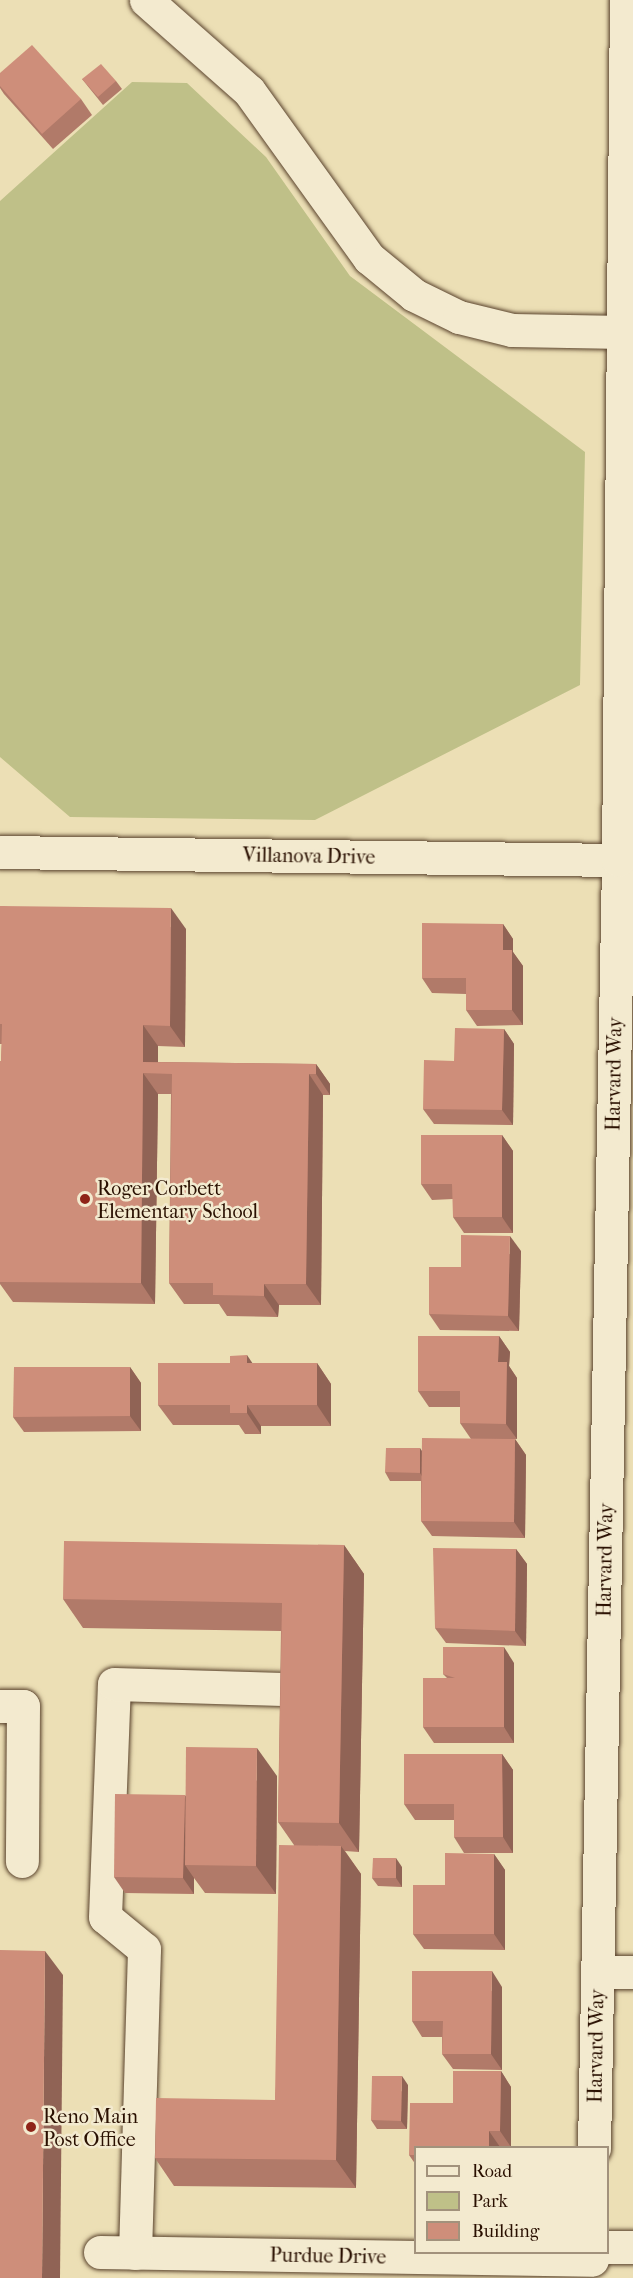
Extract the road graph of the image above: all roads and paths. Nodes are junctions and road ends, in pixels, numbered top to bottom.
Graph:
1 (146, 0) edge
2 (626, 0) edge
3 (624, 332) junction
4 (0, 852) edge
5 (618, 860) junction
6 (284, 1689) edge
7 (0, 1706) edge
8 (22, 1861) dead end
9 (598, 1972) junction
10 (633, 1972) edge
11 (594, 2146) edge
12 (633, 2247) edge
13 (100, 2252) dead end
14 (135, 2253) junction
15 (596, 2259) edge

1 - 3 street
2 - 3 street, Harvard Way
3 - 5 street, Harvard Way
4 - 5 street, Villanova Drive
5 - 9 street, Harvard Way
6 - 14 street
7 - 8 street
9 - 10 street
9 - 11 street, Harvard Way
12 - 15 street, Purdue Drive
13 - 14 street, Purdue Drive
14 - 15 street, Purdue Drive

